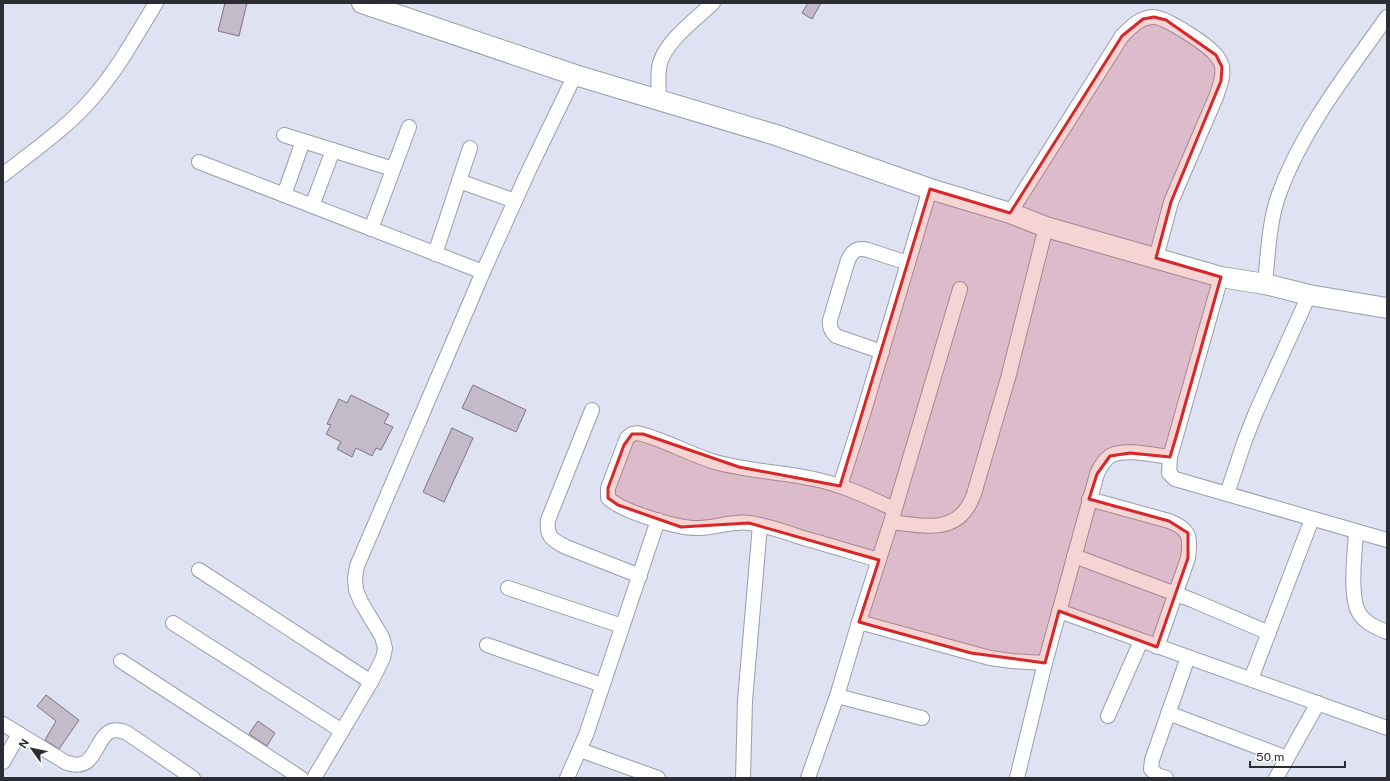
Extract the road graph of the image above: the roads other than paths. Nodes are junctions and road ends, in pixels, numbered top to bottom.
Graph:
1 (156, 3) edge
2 (362, 3) edge
3 (713, 3) edge
4 (1387, 17) edge
5 (575, 75) junction
6 (659, 100) junction
7 (409, 127) dead end
8 (284, 135) dead end
9 (303, 141) junction
10 (470, 148) dead end
11 (333, 150) junction
12 (199, 162) dead end
13 (393, 169) junction
14 (3, 175) edge
15 (459, 181) junction
16 (930, 189) junction
17 (284, 195) junction
18 (515, 201) junction
19 (312, 206) junction
20 (1010, 213) junction
21 (1046, 227) junction
22 (371, 229) junction
23 (435, 254) junction
24 (1156, 258) junction
25 (908, 263) junction
26 (483, 272) junction
27 (1221, 277) junction
28 (1265, 284) junction
29 (960, 289) dead end
30 (1309, 295) junction
31 (1387, 308) edge
32 (882, 352) junction
33 (592, 410) dead end
34 (1170, 457) junction
35 (840, 486) junction
36 (1227, 494) junction
37 (1089, 499) junction
38 (893, 516) junction
39 (1312, 519) junction
40 (658, 520) junction
41 (760, 525) junction
42 (1356, 531) junction
43 (1387, 540) edge
44 (1074, 556) junction
45 (879, 560) junction
46 (200, 570) dead end
47 (640, 576) junction
48 (508, 588) dead end
49 (1176, 594) junction
50 (1059, 611) junction
51 (859, 622) junction
52 (173, 624) dead end
53 (622, 626) junction
54 (1387, 632) edge
55 (1269, 633) junction
56 (1141, 641) junction
57 (487, 645) dead end
58 (1157, 647) junction
59 (1188, 657) junction
60 (121, 661) dead end
61 (1045, 663) junction
62 (1251, 678) junction
63 (371, 682) junction
64 (602, 685) junction
65 (837, 696) junction
66 (1318, 703) junction
67 (1168, 713) junction
68 (1108, 716) dead end
69 (922, 718) dead end
70 (3, 724) edge
71 (1387, 728) edge
72 (342, 731) junction
73 (19, 734) junction
74 (580, 750) junction
75 (1287, 758) junction
76 (3, 762) edge
77 (193, 778) edge
78 (301, 778) edge
79 (314, 778) edge
80 (566, 778) edge
81 (658, 778) edge
82 (743, 778) edge
83 (808, 778) edge
84 (1017, 778) edge
85 (1166, 778) edge
86 (1276, 778) edge

1 - 14 street
2 - 5 street
3 - 6 street
4 - 28 street
5 - 6 street
5 - 18 street
6 - 16 street
7 - 13 street
8 - 9 street
9 - 11 street
9 - 17 street
10 - 15 street
11 - 13 street
11 - 19 street
12 - 17 street
13 - 22 street
15 - 18 street
15 - 23 street
16 - 20 street
16 - 25 street
17 - 19 street
18 - 26 street
19 - 22 street
20 - 21 street
20 - 24 street
21 - 24 street
21 - 38 street
22 - 23 street
23 - 26 street
24 - 27 street
25 - 32 street
25 - 32 street
26 - 63 street
27 - 28 street
27 - 34 street
28 - 30 street
29 - 38 street
30 - 31 street
30 - 36 street
32 - 35 street
33 - 47 street
34 - 36 street
34 - 37 street
35 - 38 street
35 - 40 street
36 - 39 street
37 - 44 street
37 - 49 street
38 - 45 street
39 - 42 street
39 - 55 street
40 - 41 street
40 - 47 street
41 - 45 street
41 - 82 street
42 - 43 street
42 - 54 street
44 - 49 street
44 - 50 street
45 - 51 street
46 - 63 street
47 - 53 street
48 - 53 street
49 - 55 street
49 - 58 street
50 - 56 street
50 - 61 street
51 - 61 street
51 - 65 street
52 - 72 street
53 - 64 street
55 - 62 street
56 - 58 street
56 - 68 street
57 - 64 street
58 - 59 street
59 - 62 street
59 - 67 street
60 - 78 street
61 - 84 street
62 - 66 street
63 - 72 street
64 - 74 street
65 - 69 street
65 - 83 street
66 - 71 street
66 - 75 street
67 - 75 street
67 - 85 street
70 - 73 street
72 - 79 street
73 - 76 street
73 - 77 street
74 - 80 street
74 - 81 street
75 - 86 street

